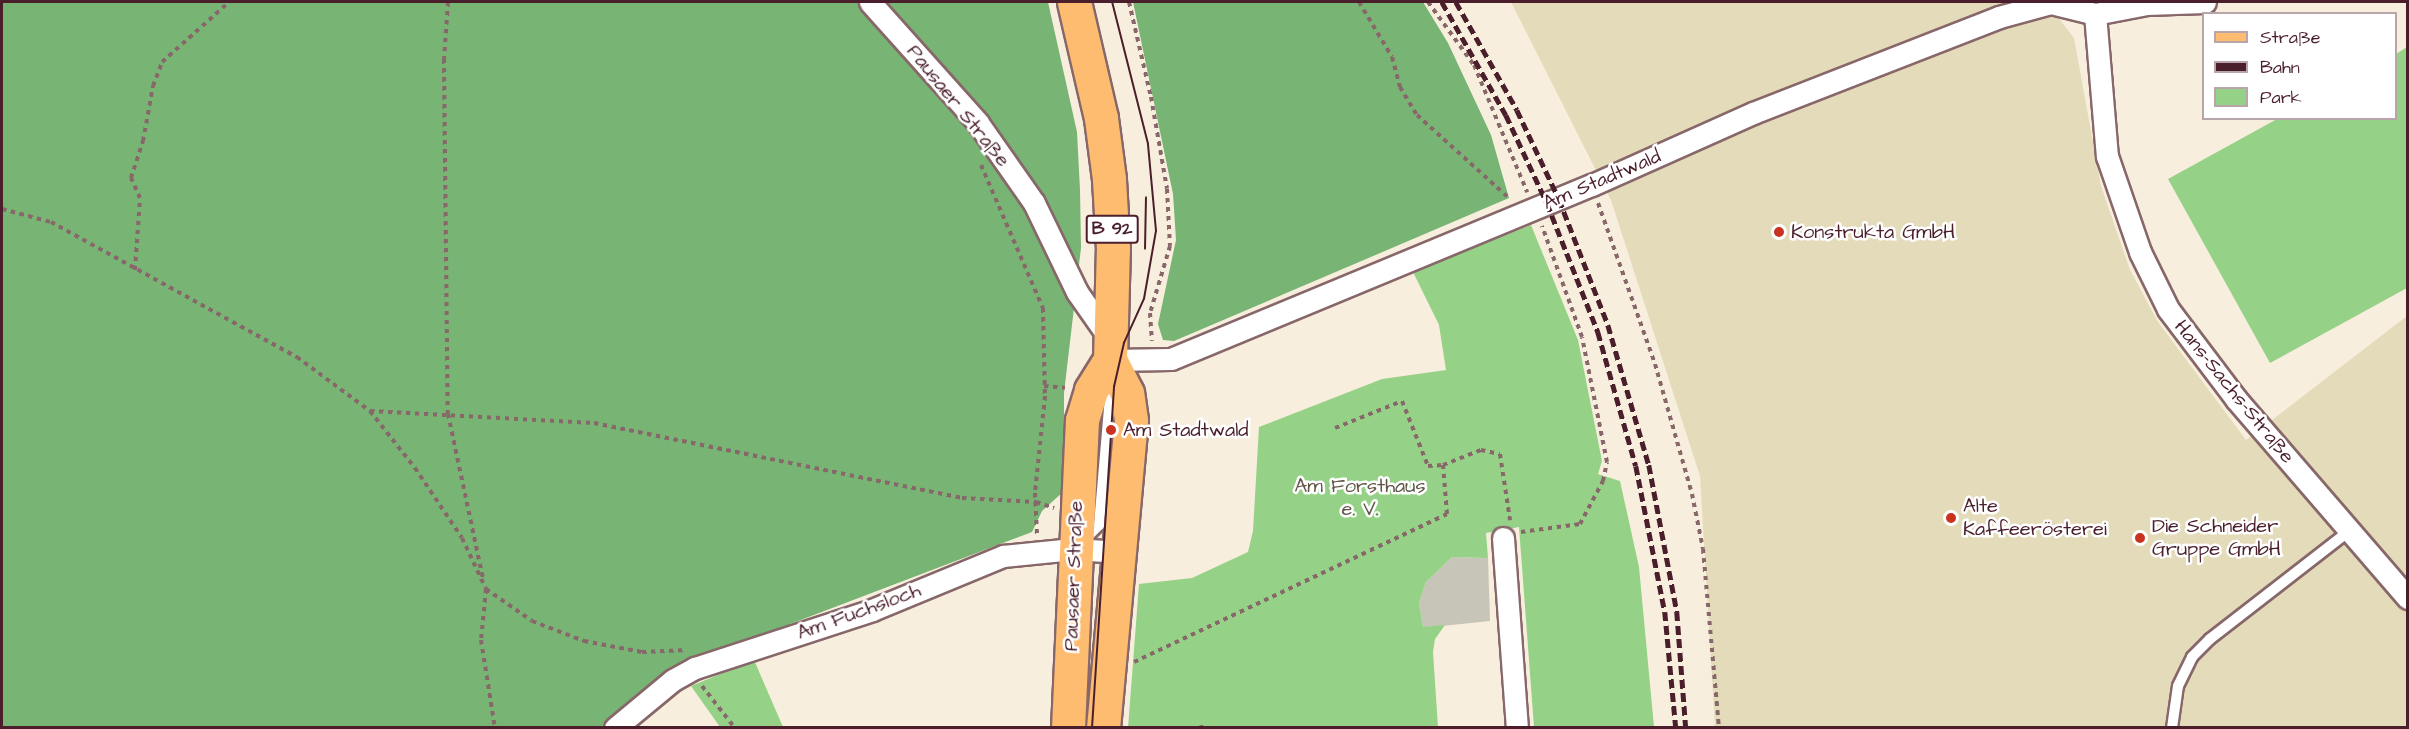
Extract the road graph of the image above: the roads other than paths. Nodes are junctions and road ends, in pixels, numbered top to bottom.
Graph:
1 (870, 2) edge
2 (1074, 2) edge
3 (2051, 2) edge
4 (2205, 2) edge
5 (2095, 14) junction
6 (1110, 350) junction
7 (1099, 525) junction
8 (2349, 531) junction
9 (1508, 537) road end
10 (1073, 549) junction
11 (1121, 552) junction
12 (2408, 598) edge
13 (615, 728) edge
14 (1068, 728) edge
15 (1104, 728) edge
16 (1517, 728) edge
17 (2172, 728) edge

1 - 6 street, Pausaer Straße
2 - 6 main road, Pausaer Straße / B 92
3 - 5 street, Am Stadtwald
3 - 6 street, Am Stadtwald
4 - 5 street
5 - 8 street, Hans-Sachs-Straße
6 - 7 lane
6 - 10 main road, Pausaer Straße
6 - 11 main road, Pausaer Straße / B 92
7 - 10 lane
7 - 11 lane
8 - 12 street, Hans-Sachs-Straße
8 - 17 lane
9 - 16 street
10 - 11 street, Am Fuchsloch
10 - 13 street, Am Fuchsloch
10 - 14 main road, Pausaer Straße
11 - 15 main road, Pausaer Straße / B 92

